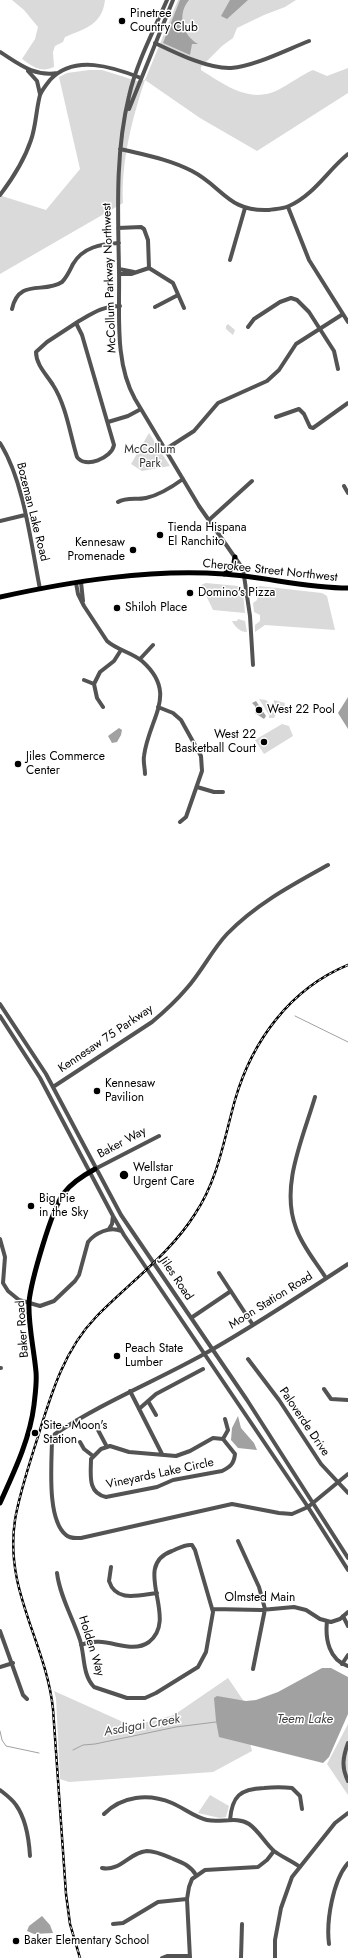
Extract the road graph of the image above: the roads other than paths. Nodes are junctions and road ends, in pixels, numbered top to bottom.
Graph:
1 (167, 0) edge
2 (173, 0) edge
3 (309, 41) dead end
4 (155, 43) junction
5 (0, 52) edge
6 (26, 69) junction
7 (58, 73) junction
8 (136, 76) junction
9 (141, 78) junction
10 (40, 95) junction
11 (126, 115) junction
12 (120, 149) junction
13 (348, 154) edge
14 (0, 196) edge
15 (288, 207) junction
16 (245, 208) junction
17 (118, 228) junction
18 (119, 243) junction
19 (230, 260) dead end
20 (119, 268) junction
21 (149, 268) junction
22 (134, 272) junction
23 (119, 274) junction
24 (178, 294) junction
25 (120, 306) junction
26 (155, 307) dead end
27 (184, 308) dead end
28 (12, 309) dead end
29 (343, 314) junction
30 (348, 322) edge
31 (76, 323) junction
32 (248, 327) dead end
33 (319, 329) junction
34 (338, 369) dead end
35 (348, 402) edge
36 (141, 410) junction
37 (276, 417) dead end
38 (108, 422) junction
39 (0, 443) edge
40 (166, 449) junction
41 (183, 479) junction
42 (252, 481) dead end
43 (344, 486) dead end
44 (348, 493) edge
45 (118, 502) dead end
46 (25, 515) junction
47 (208, 520) junction
48 (0, 521) edge
49 (235, 557) junction
50 (223, 574) junction
51 (245, 576) junction
52 (78, 582) junction
53 (40, 588) junction
54 (348, 588) edge
55 (0, 597) edge
56 (154, 645) dead end
57 (121, 650) junction
58 (140, 660) junction
59 (253, 665) dead end
60 (84, 680) dead end
61 (94, 684) junction
62 (102, 707) dead end
63 (158, 707) junction
64 (145, 774) dead end
65 (196, 787) junction
66 (223, 792) dead end
67 (180, 822) dead end
68 (328, 865) dead end
69 (0, 1004) edge
70 (0, 1016) edge
71 (53, 1087) junction
72 (315, 1097) dead end
73 (159, 1136) dead end
74 (96, 1169) junction
75 (90, 1172) junction
76 (113, 1216) junction
77 (109, 1229) junction
78 (122, 1231) junction
79 (0, 1239) edge
80 (2, 1253) edge
81 (348, 1264) edge
82 (219, 1273) dead end
83 (326, 1278) junction
84 (231, 1291) junction
85 (29, 1303) junction
86 (191, 1318) junction
87 (253, 1325) junction
88 (212, 1349) junction
89 (205, 1353) junction
90 (248, 1359) dead end
91 (203, 1369) dead end
92 (324, 1389) dead end
93 (130, 1391) junction
94 (348, 1400) edge
95 (148, 1401) junction
96 (139, 1408) junction
97 (156, 1415) dead end
98 (225, 1419) dead end
99 (98, 1430) dead end
100 (223, 1439) junction
101 (80, 1442) dead end
102 (107, 1447) junction
103 (162, 1454) junction
104 (93, 1456) junction
105 (348, 1474) edge
106 (339, 1482) junction
107 (348, 1493) edge
108 (0, 1503) edge
109 (313, 1503) junction
110 (308, 1507) junction
111 (238, 1541) dead end
112 (348, 1558) edge
113 (111, 1567) dead end
114 (348, 1570) edge
115 (57, 1573) dead end
116 (157, 1593) junction
117 (213, 1609) junction
118 (265, 1610) junction
119 (348, 1612) edge
120 (342, 1616) junction
121 (327, 1621) junction
122 (348, 1626) edge
123 (0, 1631) edge
124 (81, 1645) junction
125 (348, 1655) edge
126 (13, 1663) junction
127 (342, 1664) junction
128 (348, 1666) edge
129 (0, 1667) edge
130 (253, 1669) dead end
131 (27, 1700) dead end
132 (348, 1743) edge
133 (348, 1781) edge
134 (0, 1790) edge
135 (302, 1809) dead end
136 (348, 1813) edge
137 (104, 1814) dead end
138 (230, 1820) junction
139 (274, 1851) junction
140 (30, 1856) dead end
141 (348, 1863) edge
142 (300, 1867) junction
143 (102, 1868) dead end
144 (196, 1875) junction
145 (187, 1899) junction
146 (113, 1924) dead end
147 (242, 1924) dead end
148 (329, 1944) dead end
149 (190, 1957) edge
150 (162, 1958) edge
151 (241, 1958) edge
152 (275, 1958) edge

1 - 8 street, McCollum Parkway Northwest
2 - 4 street, McCollum Parkway Northwest
3 - 4 street
4 - 9 street, McCollum Parkway Northwest
5 - 6 street
6 - 7 street
6 - 10 street
7 - 8 street
7 - 10 street
8 - 9 street
8 - 11 street, McCollum Parkway Northwest
9 - 11 street, McCollum Parkway Northwest
10 - 14 street
11 - 12 street, McCollum Parkway Northwest
12 - 16 street
12 - 17 street, McCollum Parkway Northwest
13 - 15 street
15 - 16 street
15 - 29 street
16 - 19 street
17 - 18 street, McCollum Parkway Northwest
17 - 21 street
18 - 20 street, McCollum Parkway Northwest
18 - 28 street
20 - 22 street
20 - 23 street, McCollum Parkway Northwest
21 - 22 street
21 - 24 street
22 - 23 street
23 - 25 street, McCollum Parkway Northwest
24 - 26 street
24 - 27 street
25 - 31 street
25 - 36 street, McCollum Parkway Northwest
29 - 30 street
29 - 33 street
31 - 38 street
31 - 38 street
32 - 33 street
33 - 34 street
33 - 40 street
35 - 37 street
36 - 38 street
36 - 40 street, McCollum Parkway Northwest
39 - 46 street, Bozeman Lake Road
40 - 41 street, McCollum Parkway Northwest
41 - 45 street
41 - 47 street, McCollum Parkway Northwest
42 - 47 street
43 - 44 street
46 - 48 street
46 - 53 street, Bozeman Lake Road
47 - 49 street, McCollum Parkway Northwest
49 - 50 main road
49 - 51 street, McCollum Parkway Northwest
50 - 51 main road, Cherokee Street Northwest
50 - 52 main road, Cherokee Street Northwest
51 - 54 main road, Cherokee Street Northwest
51 - 59 street
52 - 53 main road, Cherokee Street Northwest
52 - 57 street
53 - 55 main road, Cherokee Street Northwest
56 - 58 street
57 - 58 street
57 - 61 street
58 - 63 street
60 - 61 street
61 - 62 street
63 - 64 street
63 - 65 street
65 - 66 street
65 - 67 street
68 - 71 street, Kennesaw 75 Parkway
69 - 71 street, Jiles Road
70 - 75 street, Jiles Road
71 - 74 street, Jiles Road
72 - 83 street
73 - 74 street, Baker Way
74 - 75 main road, Baker Road
74 - 86 street, Jiles Road
75 - 76 street, Jiles Road
75 - 85 main road, Baker Road
76 - 77 street
76 - 78 street, Jiles Road
77 - 78 street
77 - 85 street
78 - 89 street, Jiles Road
79 - 80 street
80 - 85 street
81 - 83 street, Moon Station Road
82 - 84 street
83 - 87 street, Moon Station Road
84 - 86 street
84 - 87 street
85 - 108 main road, Baker Road
86 - 88 street, Jiles Road
87 - 88 street, Moon Station Road
88 - 89 street, Moon Station Road
88 - 109 street, Jiles Road
89 - 93 street, Moon Station Road
89 - 110 street, Jiles Road
90 - 106 street, Paloverde Drive
91 - 95 street
92 - 94 street
93 - 96 street
93 - 110 street, Moon Station Road
95 - 96 street
95 - 97 street
96 - 103 street
98 - 100 street
99 - 102 street
100 - 103 street, Vineyards Lake Circle
100 - 104 street, Vineyards Lake Circle
101 - 104 street
102 - 103 street, Vineyards Lake Circle
102 - 104 street
105 - 106 street
106 - 107 street, Paloverde Drive
106 - 109 street
109 - 110 street
109 - 112 street, Jiles Road
110 - 114 street, Jiles Road
111 - 118 street
113 - 116 street
115 - 124 street, Holden Way
116 - 117 street, Holden Way
116 - 124 street
117 - 118 street, Olmsted Main
117 - 124 street, Holden Way
118 - 121 street, Olmsted Main
118 - 130 street
119 - 120 street
120 - 121 street
120 - 122 street
121 - 127 street
123 - 126 street
125 - 127 street
126 - 129 street
126 - 131 street
127 - 128 street
132 - 133 street
134 - 140 street
135 - 138 street
136 - 142 street
137 - 138 street
138 - 139 street
139 - 142 street
139 - 144 street
141 - 148 street
142 - 152 street
143 - 144 street
144 - 145 street
145 - 146 street
145 - 149 street
147 - 151 street
149 - 150 street

